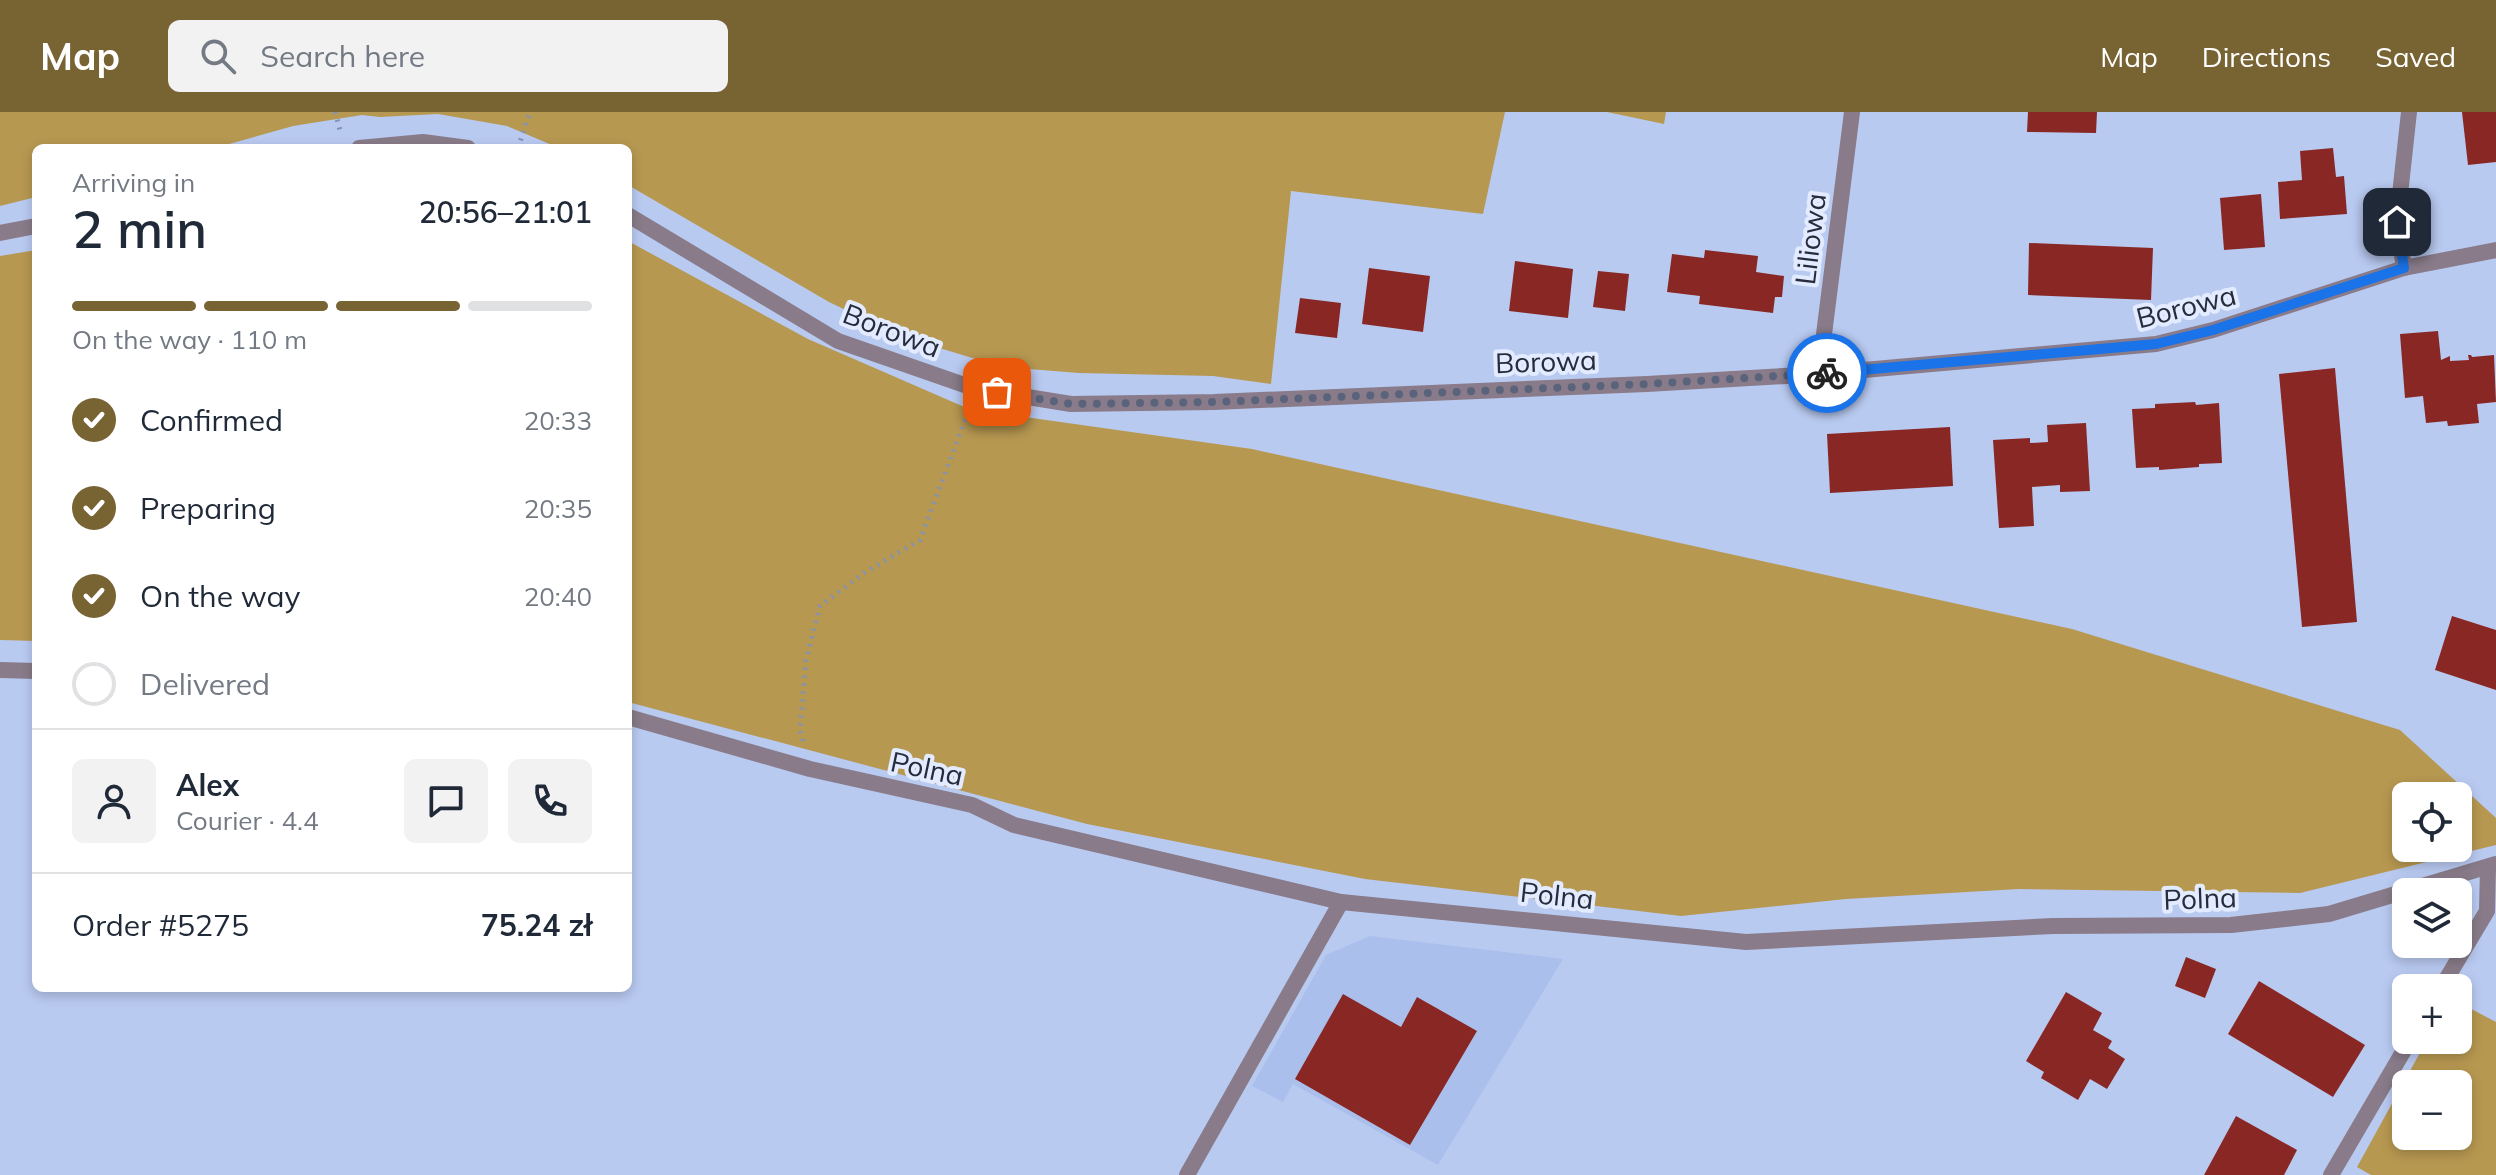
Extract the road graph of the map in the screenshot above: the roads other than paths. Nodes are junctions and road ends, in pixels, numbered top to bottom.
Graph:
1 (1852, 112) edge
2 (2409, 112) edge
3 (402, 144) edge
4 (438, 144) edge
5 (632, 217) edge
6 (32, 227) edge
7 (0, 233) edge
8 (2496, 250) edge
9 (2404, 268) junction
10 (1819, 374) junction
11 (0, 670) edge
12 (32, 671) edge
13 (632, 718) edge
14 (2492, 865) edge
15 (1341, 902) junction
16 (2449, 974) edge
17 (2402, 1054) edge
18 (1187, 1175) edge
19 (2331, 1175) edge

1 - 10 street, Liliowa
2 - 9 street
3 - 4 street
5 - 10 street, Borowa
6 - 7 street
8 - 9 street, Borowa
9 - 10 street, Borowa
11 - 12 street
13 - 15 street, Polna
14 - 15 street, Polna
14 - 16 street
15 - 18 street
17 - 19 street

